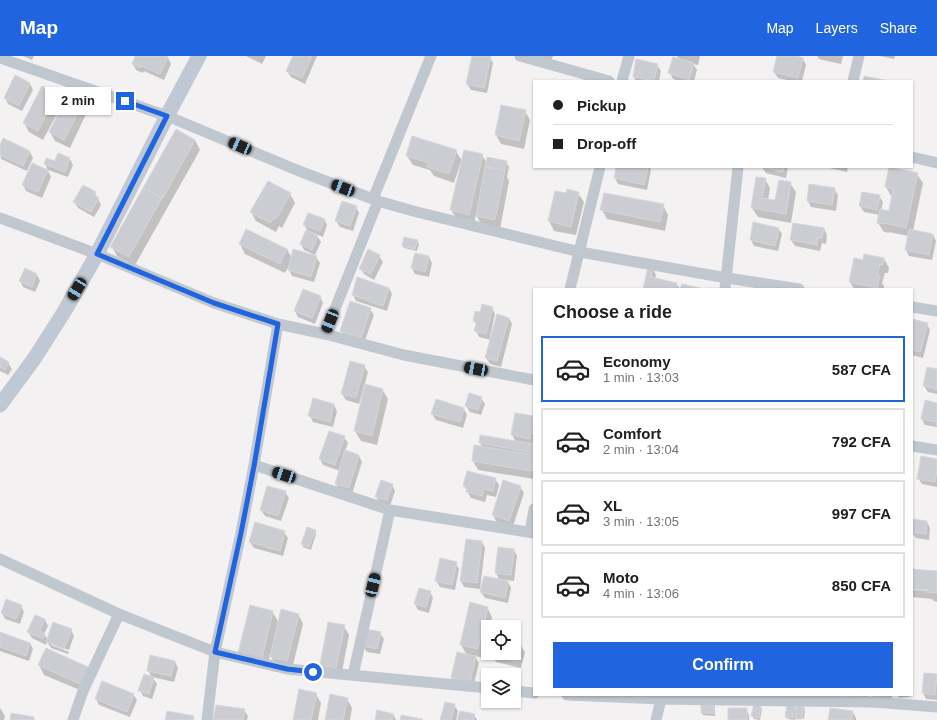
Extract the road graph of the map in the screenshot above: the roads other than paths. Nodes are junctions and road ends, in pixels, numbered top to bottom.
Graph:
1 (199, 56) edge
2 (431, 56) edge
3 (520, 56) edge
4 (629, 56) edge
5 (859, 56) edge
6 (0, 58) edge
7 (605, 80) edge
8 (622, 80) edge
9 (852, 80) edge
10 (167, 116) junction
11 (913, 157) edge
12 (937, 162) edge
13 (600, 168) edge
14 (738, 168) edge
15 (376, 200) junction
16 (0, 218) edge
17 (580, 252) junction
18 (97, 254) junction
19 (727, 278) junction
20 (570, 288) edge
21 (725, 288) edge
22 (792, 288) edge
23 (913, 307) edge
24 (937, 311) edge
25 (278, 324) junction
26 (325, 334) junction
27 (533, 380) edge
28 (2, 399) edge
29 (913, 446) edge
30 (937, 450) edge
31 (254, 466) junction
32 (390, 510) junction
33 (533, 520) edge
34 (532, 532) edge
35 (0, 560) edge
36 (119, 614) junction
37 (215, 652) junction
38 (353, 675) junction
39 (481, 687) edge
40 (521, 692) edge
41 (533, 693) edge
42 (614, 696) edge
43 (661, 697) edge
44 (937, 707) edge
45 (73, 720) edge
46 (207, 720) edge
47 (656, 720) edge

1 - 10 street
2 - 15 street
3 - 7 street
4 - 8 street
5 - 9 street
6 - 10 street
10 - 15 street
10 - 18 street
11 - 12 street
13 - 17 street
14 - 19 street
15 - 17 street
15 - 26 street
16 - 18 street
17 - 19 street
17 - 20 street
18 - 25 street
18 - 28 street
19 - 21 street
19 - 22 street
23 - 24 street
25 - 26 street
25 - 31 street
26 - 27 street
29 - 30 street
31 - 32 street
31 - 37 street
32 - 34 street
32 - 38 street
33 - 34 street
35 - 36 street
36 - 37 street
36 - 45 street
37 - 38 street
37 - 46 street
38 - 39 street
40 - 41 street
42 - 43 street
43 - 44 street
43 - 47 street

